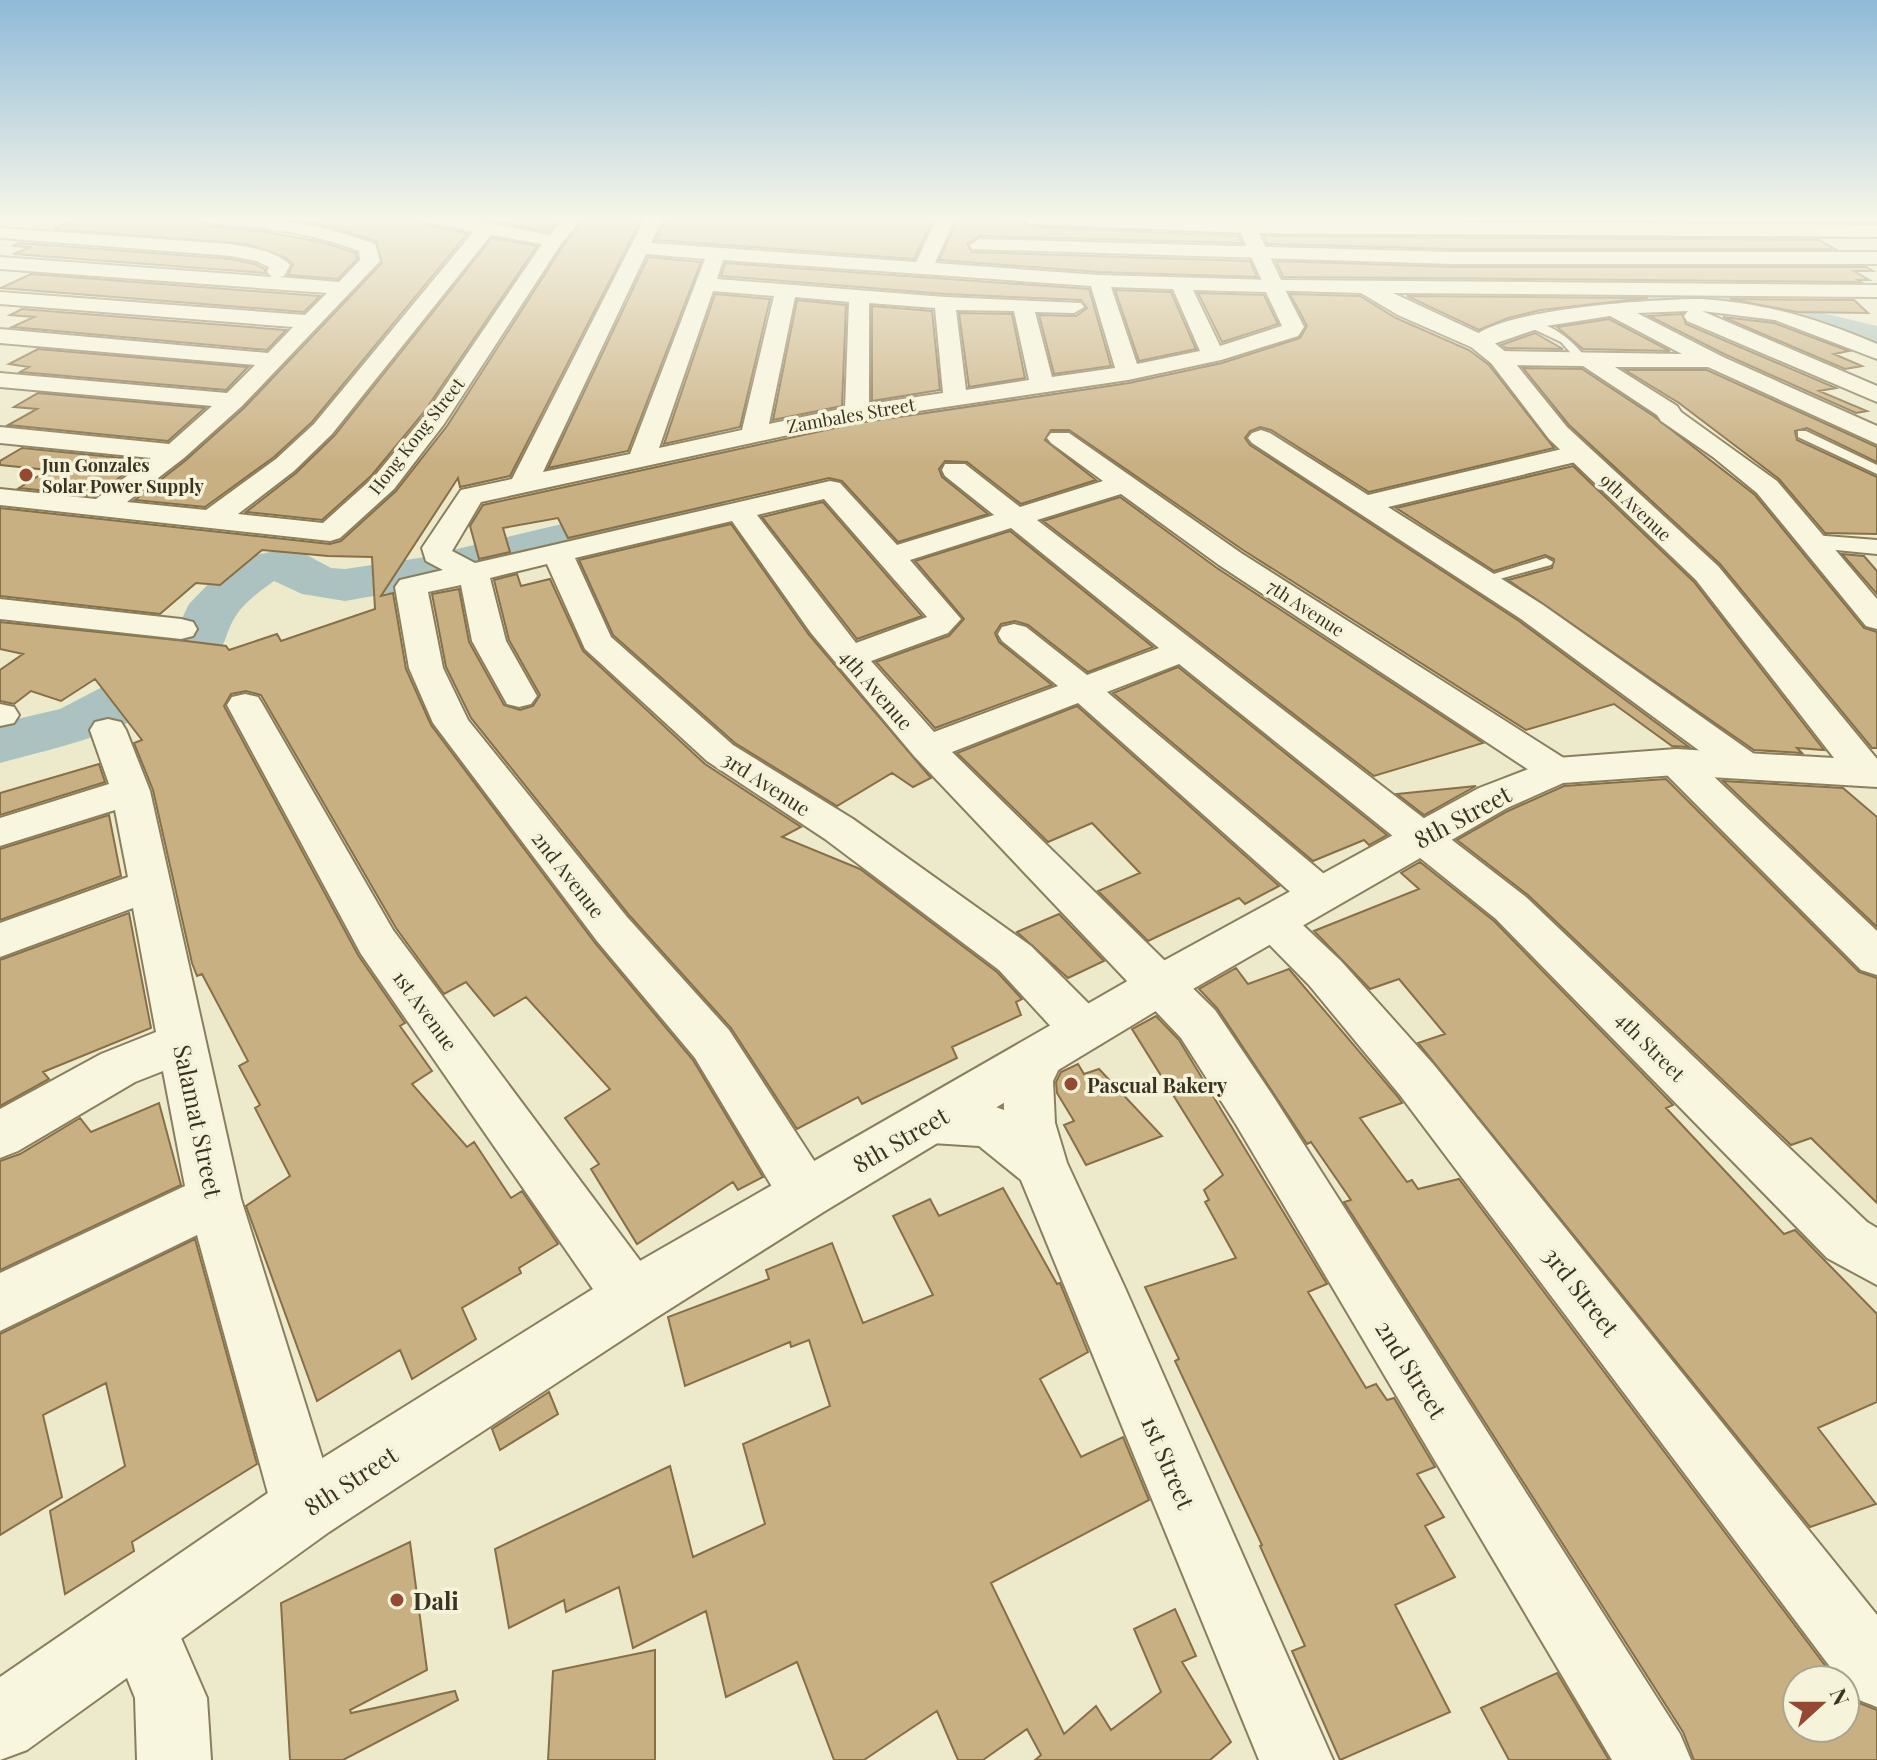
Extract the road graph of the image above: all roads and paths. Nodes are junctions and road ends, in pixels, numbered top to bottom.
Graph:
1 (27, 300) edge
2 (332, 300) edge
3 (428, 300) edge
4 (514, 300) edge
5 (612, 300) edge
6 (698, 300) edge
7 (784, 300) edge
8 (859, 300) edge
9 (910, 300) edge
10 (1105, 300) edge
11 (1188, 300) edge
12 (1280, 300) edge
13 (1389, 300) edge
14 (1594, 300) edge
15 (1817, 300) edge
16 (945, 303) junction
17 (1023, 305) junction
18 (1676, 307) junction
19 (1107, 308) junction
20 (1612, 309) junction
21 (309, 322) junction
22 (1531, 324) junction
23 (1877, 331) edge
24 (0, 336) edge
25 (1478, 343) junction
26 (1877, 352) edge
27 (1213, 355) junction
28 (1585, 359) junction
29 (274, 360) junction
30 (1715, 362) junction
31 (1128, 373) junction
32 (0, 380) edge
33 (1042, 385) junction
34 (1877, 395) edge
35 (955, 397) junction
36 (233, 401) junction
37 (857, 413) junction
38 (754, 433) junction
39 (1802, 434) dead end
40 (0, 435) edge
41 (1877, 436) edge
42 (1060, 438) dead end
43 (1261, 438) dead end
44 (175, 452) junction
45 (1579, 453) junction
46 (641, 460) junction
47 (955, 470) dead end
48 (1877, 470) edge
49 (524, 483) junction
50 (1124, 484) junction
51 (0, 497) edge
52 (1364, 504) junction
53 (102, 508) junction
54 (740, 512) junction
55 (1012, 517) junction
56 (213, 519) junction
57 (1813, 542) junction
58 (1877, 547) edge
59 (558, 554) junction
60 (891, 556) junction
61 (1546, 562) dead end
62 (460, 566) junction
63 (1481, 580) junction
64 (0, 609) edge
65 (1877, 619) edge
66 (181, 629) dead end
67 (1014, 634) dead end
68 (1182, 651) junction
69 (850, 657) junction
70 (1084, 690) junction
71 (519, 696) dead end
72 (245, 705) dead end
73 (108, 730) dead end
74 (927, 748) junction
75 (1676, 762) junction
76 (1744, 765) junction
77 (1557, 771) junction
78 (1873, 777) edge
79 (131, 791) junction
80 (0, 832) edge
81 (1422, 837) junction
82 (150, 885) junction
83 (1321, 895) junction
84 (1274, 923) junction
85 (0, 940) edge
86 (1877, 958) edge
87 (1162, 984) junction
88 (182, 1042) junction
89 (1062, 1043) junction
90 (932, 1121) junction
91 (0, 1135) edge
92 (1041, 1164) junction
93 (805, 1193) junction
94 (214, 1199) junction
95 (1877, 1258) edge
96 (633, 1298) junction
97 (0, 1303) edge
98 (305, 1508) junction
99 (140, 1623) junction
100 (1877, 1671) edge
101 (0, 1723) edge
102 (174, 1760) edge
103 (1296, 1760) edge
104 (1654, 1760) edge

1 - 21 street
2 - 21 street
3 - 56 street
4 - 56 street, Hong Kong Street
5 - 49 street
6 - 46 street
7 - 38 street
8 - 37 street
9 - 16 street
10 - 19 street
11 - 27 street
12 - 27 street, Zambales Street
13 - 25 street, 9th Avenue
14 - 20 street
15 - 23 street
16 - 17 street
16 - 35 street
17 - 19 street
17 - 33 street
18 - 20 street
18 - 26 street
18 - 34 street
19 - 31 street
20 - 22 street
20 - 30 street
21 - 29 street
22 - 25 street
22 - 28 lane
24 - 29 street
25 - 28 street
25 - 45 street, 9th Avenue
27 - 31 street, Zambales Street
28 - 30 street
28 - 57 street
29 - 36 street
30 - 41 street
31 - 33 street, Zambales Street
32 - 36 street
33 - 35 street, Zambales Street
35 - 37 street, Zambales Street
36 - 44 street
37 - 38 street, Zambales Street
38 - 46 street, Zambales Street
39 - 48 lane
40 - 44 street
42 - 50 street, 7th Avenue
43 - 52 street
44 - 53 street
45 - 52 street
45 - 78 street, 9th Avenue
46 - 49 street, Zambales Street
47 - 55 street, 4th Street
49 - 62 street, Zambales Street
50 - 55 street
50 - 77 street, 7th Avenue
51 - 53 street, Hong Kong Street
52 - 63 street
53 - 56 street, Hong Kong Street
54 - 59 street
54 - 60 street
54 - 69 street, 4th Avenue
55 - 60 street
55 - 68 street, 4th Street
57 - 58 street
57 - 65 street
59 - 62 street
59 - 89 street, 3rd Avenue
60 - 69 street
61 - 63 lane
62 - 71 street
62 - 93 street, 2nd Avenue
63 - 76 street
64 - 66 street
67 - 70 street
68 - 70 street
68 - 81 street, 4th Street
69 - 74 street, 4th Avenue
70 - 74 street
70 - 83 street
72 - 96 street, 1st Avenue
73 - 79 street, Salamat Street
74 - 87 street, 4th Avenue
75 - 76 street, 8th Street
75 - 77 street, 8th Street
75 - 86 street
76 - 78 street, 8th Street
77 - 81 street, 8th Street
79 - 80 street
79 - 82 street, Salamat Street
81 - 83 street, 8th Street
81 - 95 street, 4th Street
82 - 85 street
82 - 88 street, Salamat Street
83 - 84 street, 8th Street
84 - 87 street, 8th Street
84 - 100 street, 3rd Street
87 - 89 street, 8th Street
87 - 104 street, 2nd Street
88 - 91 street
88 - 94 street, Salamat Street
89 - 90 street, 8th Street
89 - 92 street, 1st Street
90 - 92 street, 1st Street
90 - 93 street, 8th Street
92 - 103 street, 1st Street
93 - 96 street, 8th Street
94 - 97 street
94 - 98 street, Salamat Street
96 - 98 street, 8th Street
98 - 99 street, 8th Street
99 - 101 street, 8th Street
99 - 102 street

